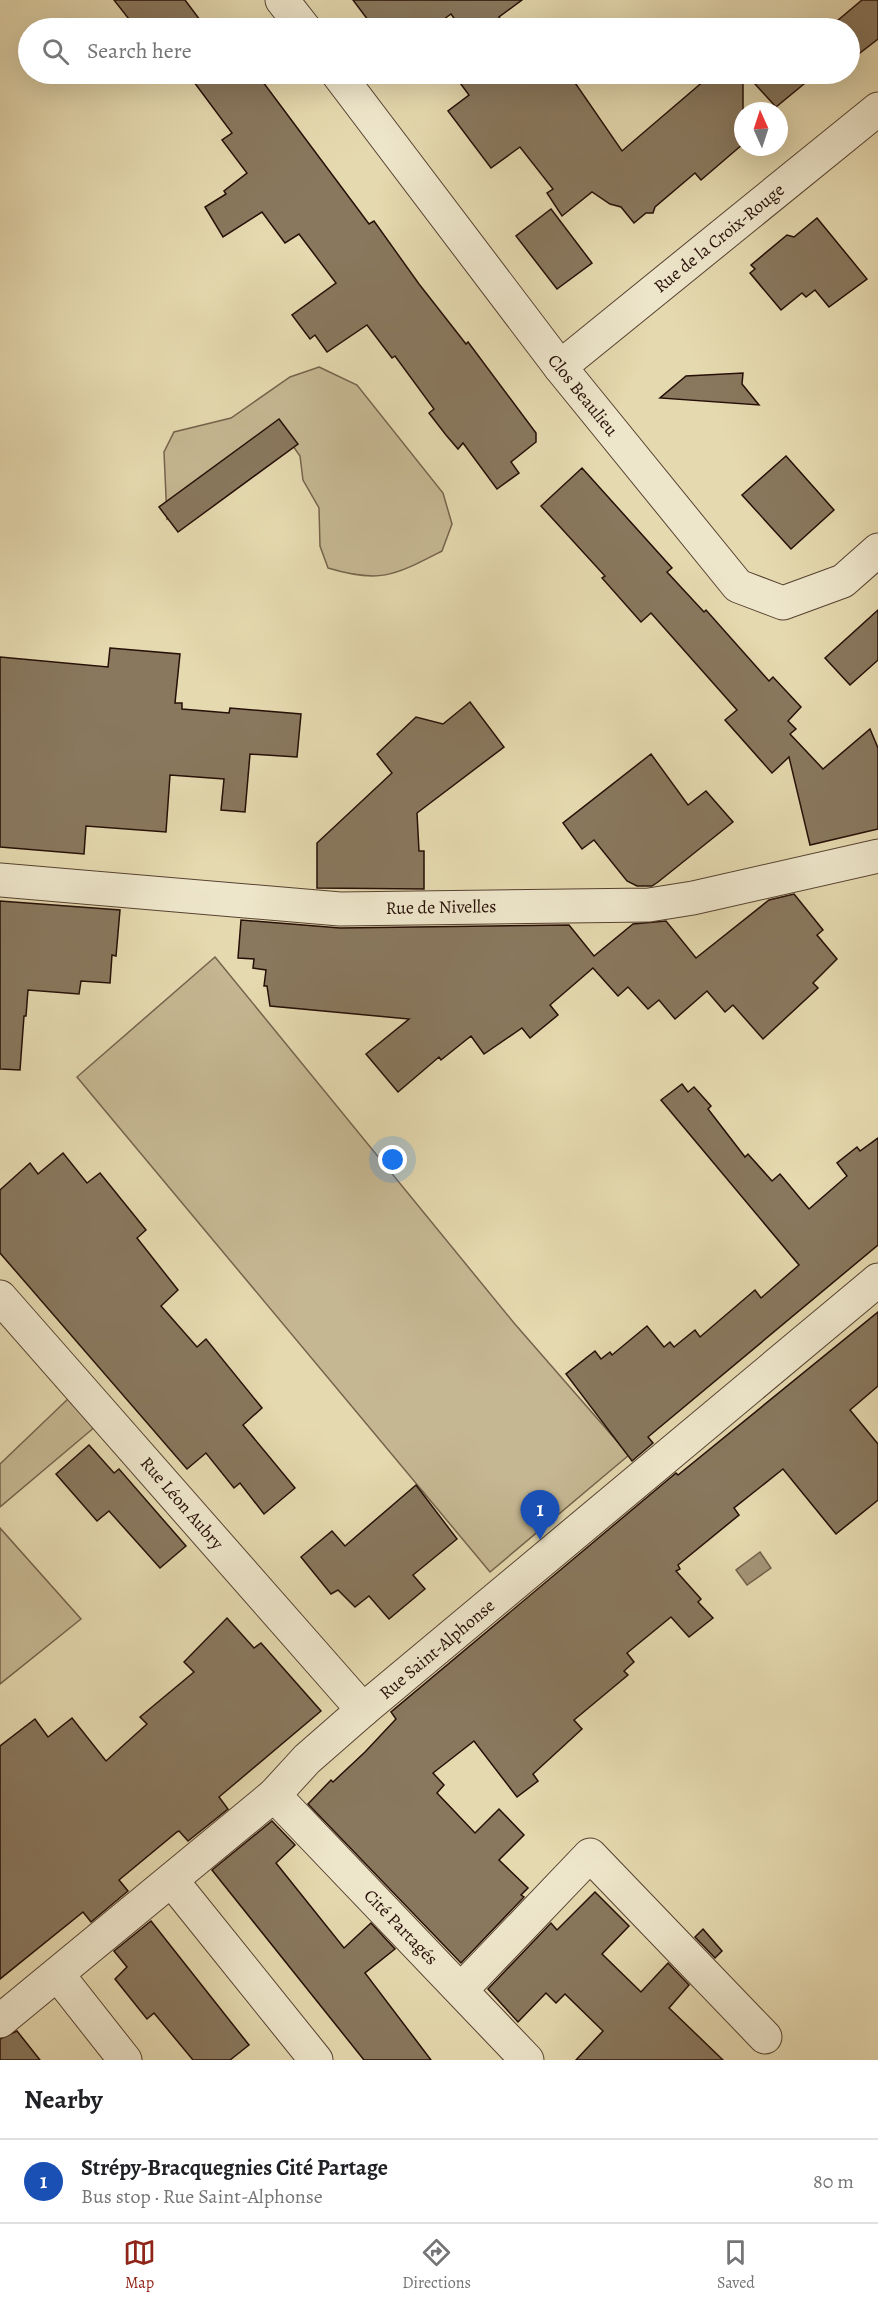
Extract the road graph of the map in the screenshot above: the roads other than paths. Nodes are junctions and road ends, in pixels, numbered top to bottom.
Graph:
1 (282, 0) edge
2 (296, 18) edge
3 (346, 84) edge
4 (878, 109) edge
5 (560, 366) junction
6 (878, 550) edge
7 (878, 856) edge
8 (0, 880) edge
9 (878, 1280) edge
10 (0, 1297) edge
11 (363, 1710) junction
12 (274, 1795) junction
13 (172, 1881) junction
14 (58, 1975) junction
15 (461, 1990) junction
16 (0, 2021) edge
17 (765, 2037) dead end
18 (125, 2060) edge
19 (316, 2060) edge
20 (527, 2060) edge

1 - 2 street
3 - 5 street, Clos Beaulieu
4 - 5 street, Rue de la Croix-Rouge
5 - 6 street, Clos Beaulieu
7 - 8 street, Rue de Nivelles
9 - 11 street, Rue Saint-Alphonse
10 - 11 street, Rue Léon Aubry
11 - 12 street, Rue Saint-Alphonse
12 - 13 street, Rue Saint-Alphonse
12 - 15 street, Cité Partagés
13 - 14 street, Rue Saint-Alphonse
13 - 19 street
14 - 16 street, Rue Saint-Alphonse
14 - 18 street
15 - 17 street
15 - 20 street, Cité Partagés

